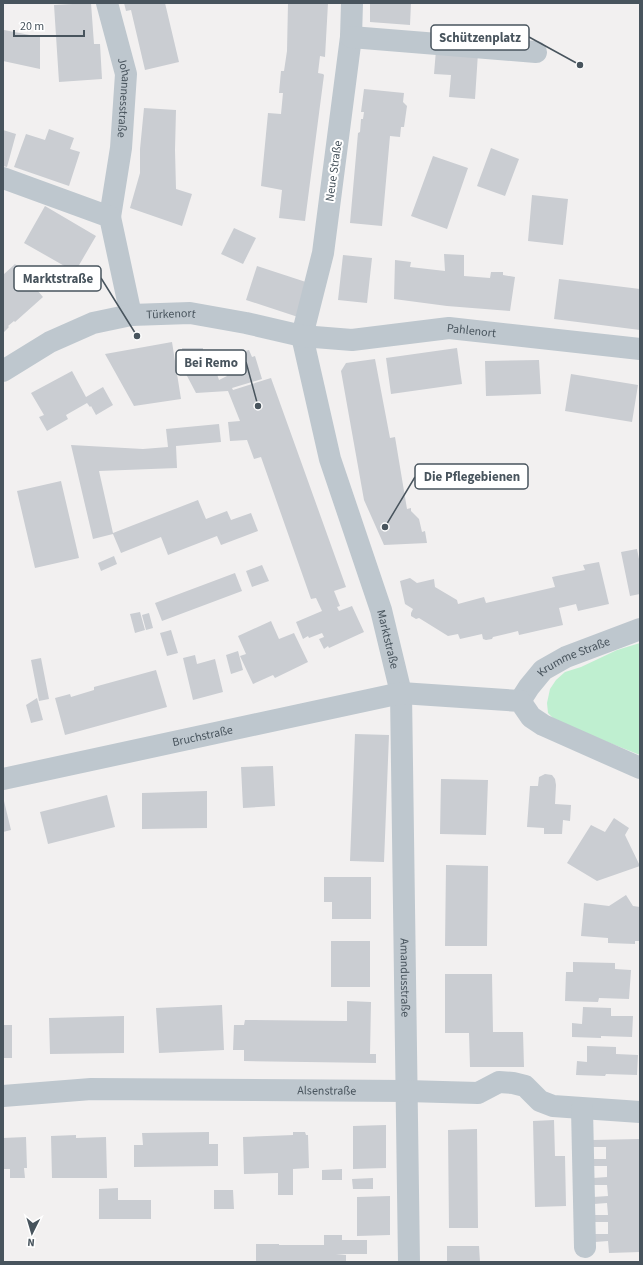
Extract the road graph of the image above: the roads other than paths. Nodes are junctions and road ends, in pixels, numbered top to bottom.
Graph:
1 (107, 3) edge
2 (352, 3) edge
3 (352, 38) junction
4 (536, 52) dead end
5 (3, 178) edge
6 (110, 216) junction
7 (131, 315) junction
8 (302, 336) junction
9 (640, 349) edge
10 (3, 372) edge
11 (640, 629) edge
12 (401, 694) junction
13 (520, 701) junction
14 (640, 768) edge
15 (3, 779) edge
16 (407, 1091) junction
17 (3, 1096) edge
18 (582, 1109) junction
19 (640, 1112) edge
20 (585, 1248) dead end
21 (409, 1262) edge

1 - 6 street, Johannesstraße
2 - 3 street, Neue Straße
3 - 4 street
3 - 8 street, Neue Straße
5 - 6 street
6 - 7 street
7 - 8 street, Türkenort
7 - 10 street, Türkenort
8 - 9 street, Pahlenort
8 - 12 street, Marktstraße
11 - 13 street, Krumme Straße
12 - 13 street
12 - 15 street, Bruchstraße
12 - 16 street, Amandusstraße
13 - 14 street
16 - 17 street, Alsenstraße
16 - 18 street, Alsenstraße
16 - 21 street, Amandusstraße
18 - 19 street, Alsenstraße
18 - 20 street

